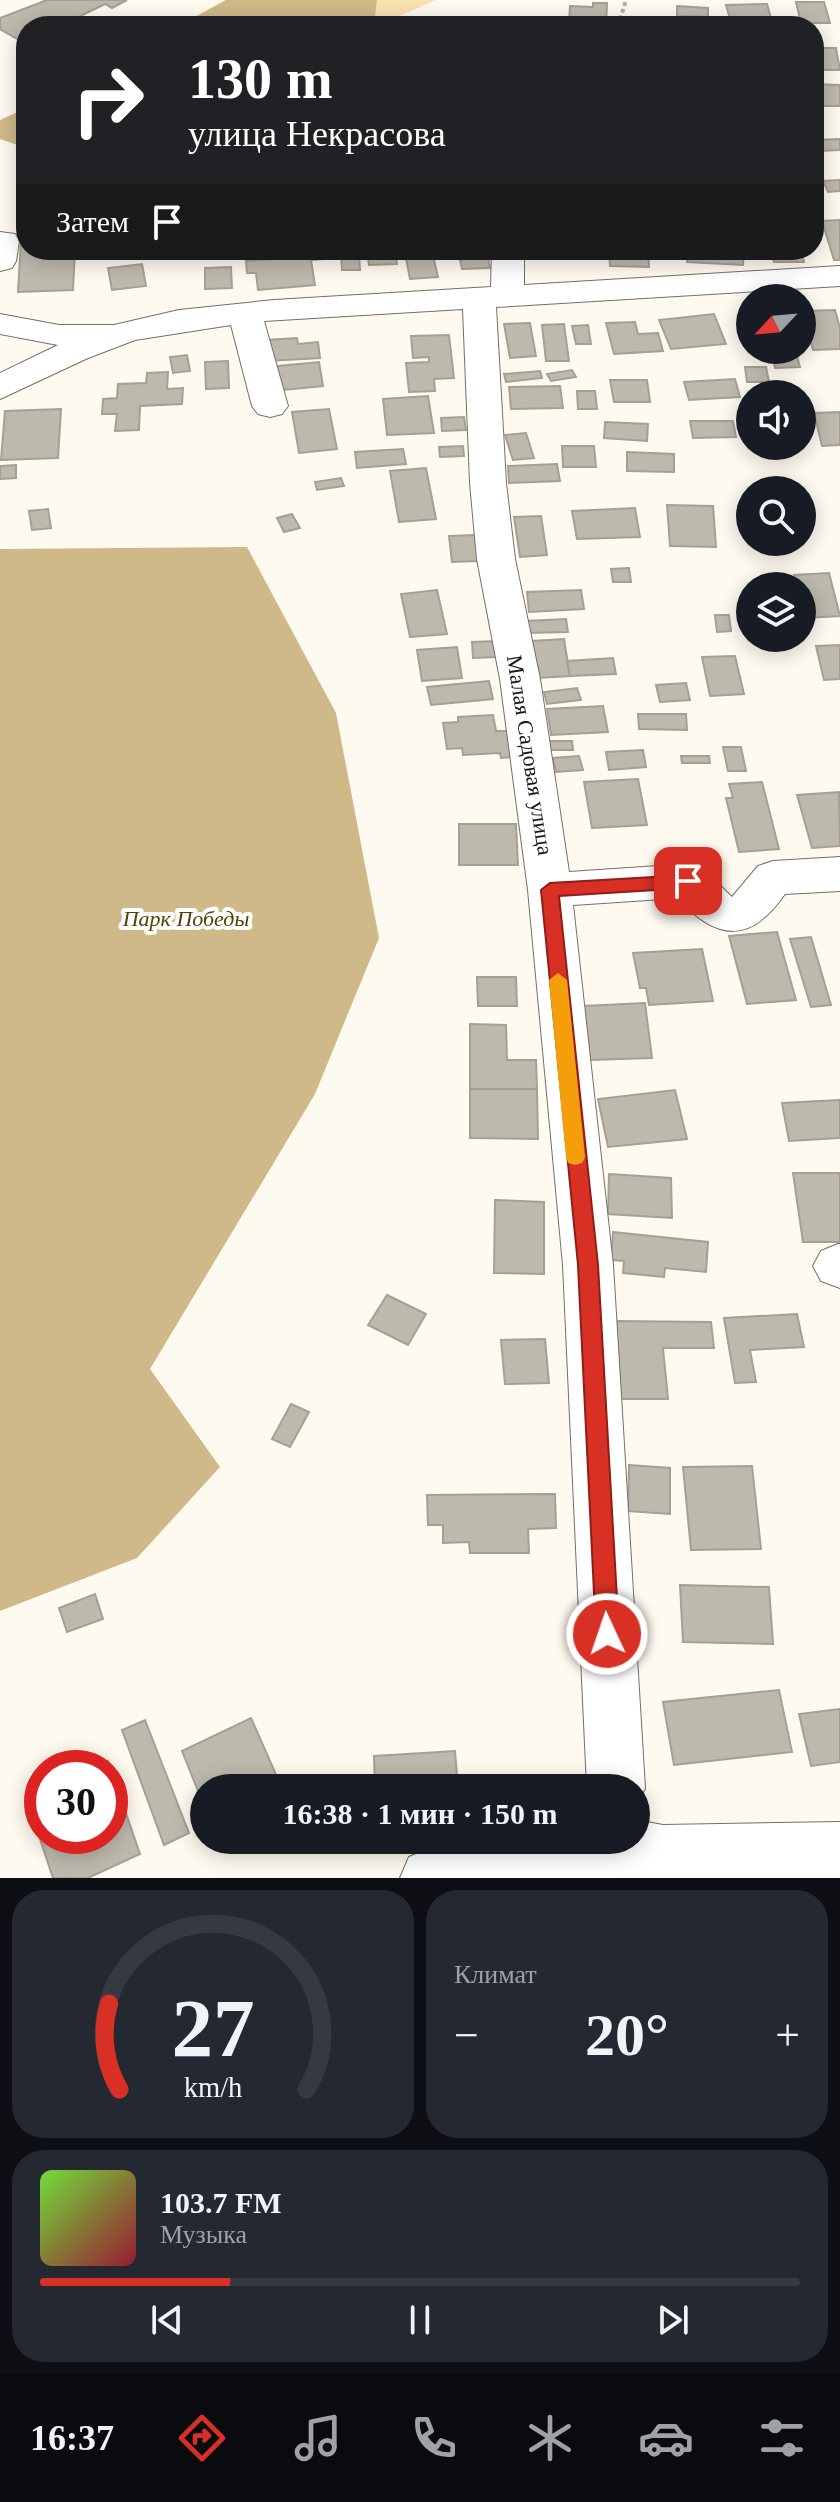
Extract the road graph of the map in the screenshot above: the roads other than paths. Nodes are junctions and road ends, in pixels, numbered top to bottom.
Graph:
1 (505, 260) edge
2 (840, 276) edge
3 (493, 297) junction
4 (245, 313) junction
5 (0, 324) edge
6 (123, 333) junction
7 (0, 388) edge
8 (270, 406) dead end
9 (840, 874) edge
10 (550, 890) junction
11 (615, 1774) edge
12 (840, 1851) edge
13 (631, 1855) edge
14 (430, 1878) edge

1 - 3 street, Малая Садовая улица
2 - 3 street
3 - 4 street
3 - 10 street, Малая Садовая улица
4 - 6 street
4 - 8 street
5 - 6 street
6 - 7 street
9 - 10 street
10 - 11 street, Малая Садовая улица
12 - 13 street
13 - 14 street

